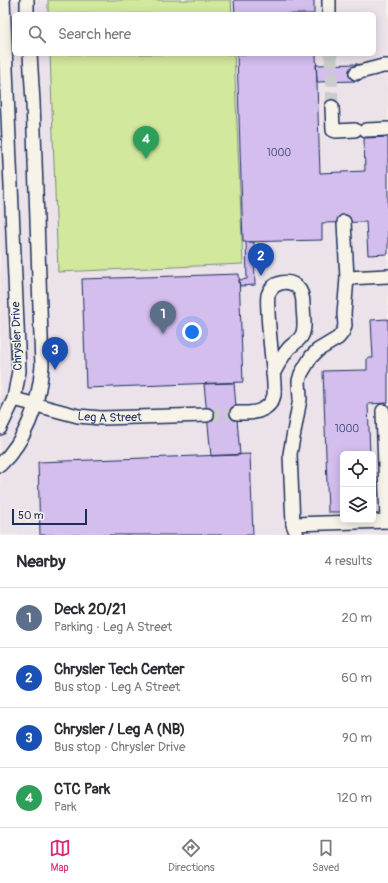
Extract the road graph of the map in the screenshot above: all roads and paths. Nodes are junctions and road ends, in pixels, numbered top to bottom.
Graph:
1 (3, 0) edge
2 (27, 0) edge
3 (329, 0) edge
4 (27, 12) edge
5 (329, 12) edge
6 (30, 56) edge
7 (388, 66) edge
8 (356, 73) dead end
9 (332, 107) tunnel mouth
10 (388, 129) edge
11 (344, 222) dead end
12 (388, 276) edge
13 (347, 278) junction
14 (273, 374) junction
15 (14, 398) junction
16 (36, 404) junction
17 (383, 411) dead end
18 (236, 413) tunnel mouth
19 (207, 415) tunnel mouth
20 (0, 428) edge
21 (0, 465) edge
22 (388, 521) edge
23 (293, 531) edge

1 - 15 street, Chrysler Drive
2 - 4 street
3 - 5 street
6 - 16 street, Chrysler Drive
7 - 8 street
9 - 10 street
11 - 13 street
12 - 13 street
13 - 23 street
14 - 14 street
14 - 18 street
15 - 16 street, Leg A Street
15 - 20 street, Chrysler Drive
16 - 19 street, Leg A Street
16 - 21 street, Chrysler Drive
17 - 22 street
22 - 23 street

